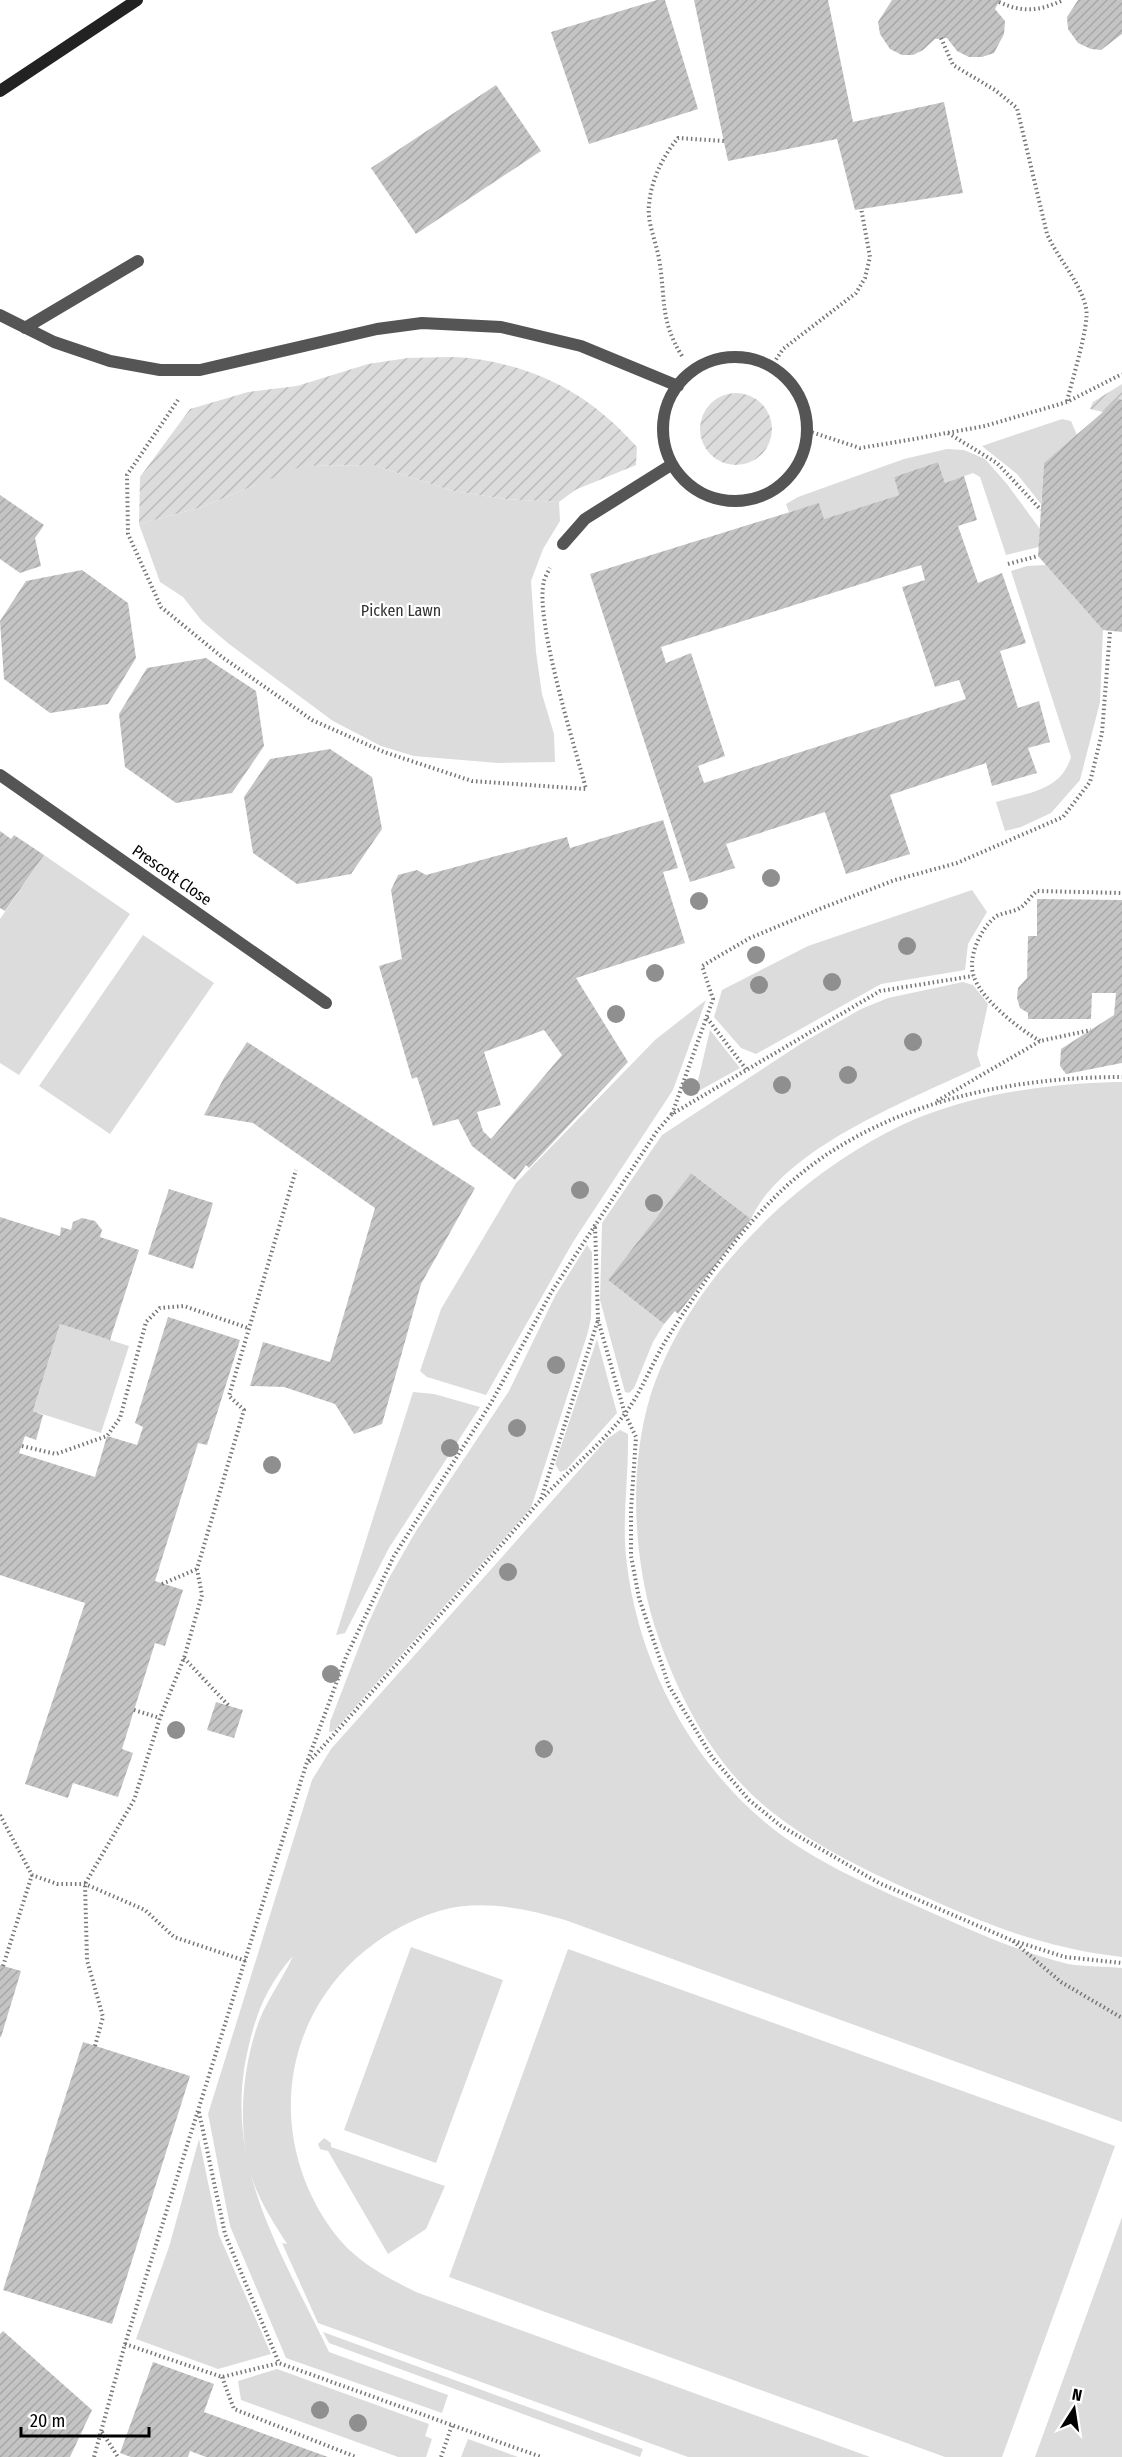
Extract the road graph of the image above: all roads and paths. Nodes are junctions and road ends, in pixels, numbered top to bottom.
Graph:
1 (137, 0) edge
2 (1063, 0) edge
3 (999, 2) dead end
4 (940, 39) dead end
5 (0, 91) edge
6 (724, 141) dead end
7 (861, 208) dead end
8 (138, 261) dead end
9 (0, 315) edge
10 (25, 328) junction
11 (771, 367) junction
12 (200, 370) junction
13 (692, 372) junction
14 (1122, 374) edge
15 (678, 386) junction
16 (1066, 402) junction
17 (808, 431) junction
18 (948, 433) junction
19 (671, 465) junction
20 (1041, 510) dead end
21 (563, 544) joint
22 (1038, 556) dead end
23 (1008, 564) dead end
24 (1110, 631) dead end
25 (0, 775) edge
26 (1122, 893) edge
27 (973, 976) junction
28 (326, 1003) dead end
29 (706, 1017) junction
30 (1091, 1030) dead end
31 (1040, 1041) junction
32 (746, 1069) junction
33 (1122, 1077) edge
34 (929, 1106) junction
35 (672, 1114) junction
36 (296, 1170) dead end
37 (595, 1223) junction
38 (598, 1320) junction
39 (248, 1328) junction
40 (625, 1414) junction
41 (22, 1446) dead end
42 (540, 1501) junction
43 (197, 1569) junction
44 (162, 1584) dead end
45 (184, 1658) junction
46 (229, 1706) dead end
47 (134, 1710) dead end
48 (160, 1718) junction
49 (306, 1765) junction
50 (1, 1818) edge
51 (32, 1875) junction
52 (85, 1884) junction
53 (1011, 1940) junction
54 (246, 1961) junction
55 (1122, 1963) edge
56 (3, 1966) dead end
57 (1122, 2019) edge
58 (95, 2046) dead end
59 (199, 2112) junction
60 (124, 2344) junction
61 (279, 2363) junction
62 (222, 2376) junction
63 (452, 2425) junction
64 (102, 2431) junction
65 (94, 2457) edge
66 (118, 2457) edge
67 (356, 2457) edge
68 (441, 2457) edge
69 (541, 2457) edge

1 - 5 main road
2 - 3 path
4 - 16 path
6 - 13 path
7 - 11 path
8 - 10 lane
9 - 10 lane
10 - 12 lane
11 - 13 lane
11 - 17 lane
12 - 15 lane
12 - 21 path
13 - 15 lane
14 - 16 path
15 - 19 lane
16 - 18 path
17 - 18 path
17 - 19 lane
18 - 20 path
19 - 21 lane
22 - 23 path
24 - 29 path
25 - 28 lane, Prescott Close
26 - 27 path
27 - 31 path
27 - 32 path
29 - 32 path
29 - 35 path
30 - 31 path
31 - 34 path
32 - 35 path
33 - 34 path
34 - 40 path
35 - 37 path
36 - 39 path
37 - 38 path
37 - 49 path
38 - 40 path
38 - 42 path
39 - 41 path
39 - 43 path
40 - 42 path
40 - 53 path
42 - 49 path
43 - 44 path
43 - 45 path
45 - 46 path
45 - 48 path
47 - 48 path
48 - 52 path
49 - 54 path
50 - 51 path
51 - 52 path
51 - 56 path
52 - 54 path
52 - 58 path
53 - 55 path
53 - 57 path
54 - 59 path
59 - 60 path
59 - 61 path
60 - 62 path
60 - 64 path
61 - 62 path
61 - 63 path
62 - 67 path
63 - 68 path
63 - 69 path
64 - 65 path
64 - 66 path

